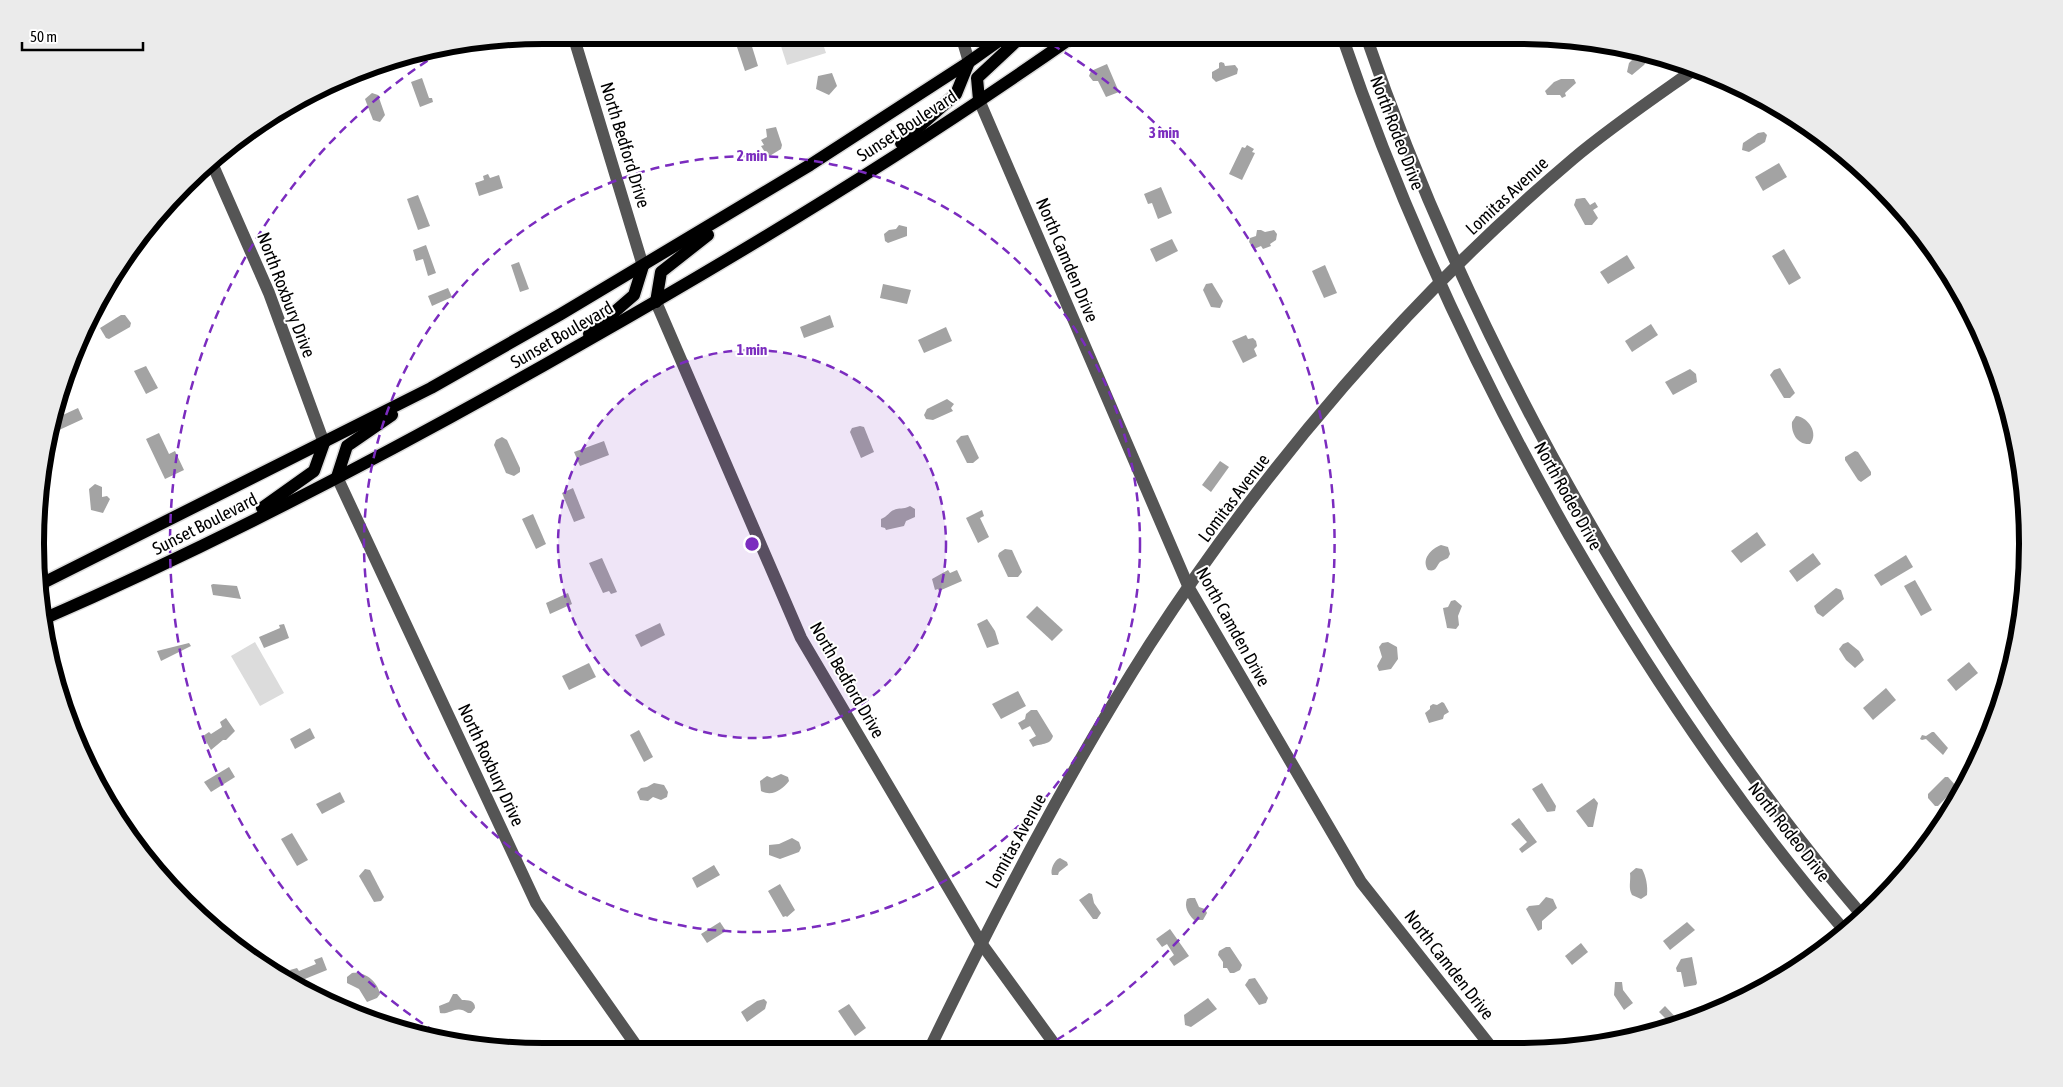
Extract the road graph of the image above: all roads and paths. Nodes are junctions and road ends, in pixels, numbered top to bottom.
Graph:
1 (576, 44) edge
2 (963, 44) edge
3 (995, 44) edge
4 (1014, 44) edge
5 (1062, 44) edge
6 (1345, 44) edge
7 (1369, 44) edge
8 (969, 62) junction
9 (1689, 73) edge
10 (979, 100) junction
11 (214, 168) edge
12 (872, 170) junction
13 (746, 204) junction
14 (643, 266) junction
15 (1458, 266) junction
16 (1440, 284) junction
17 (656, 302) junction
18 (564, 354) junction
19 (433, 386) junction
20 (324, 443) junction
21 (338, 478) junction
22 (229, 531) junction
23 (45, 581) edge
24 (1189, 588) junction
25 (49, 616) edge
26 (1858, 911) edge
27 (1841, 926) edge
28 (981, 943) junction
29 (635, 1043) edge
30 (932, 1043) edge
31 (1054, 1043) edge
32 (1488, 1043) edge

1 - 14 street, North Bedford Drive
2 - 8 street
3 - 8 main road, Sunset Boulevard
4 - 10 main road
5 - 10 main road, Sunset Boulevard
6 - 16 street, North Rodeo Drive
7 - 15 street, North Rodeo Drive
8 - 12 main road
8 - 13 main road, Sunset Boulevard
9 - 15 street, Lomitas Avenue
10 - 12 main road, Sunset Boulevard
10 - 24 street, North Camden Drive
11 - 20 street, North Roxbury Drive
12 - 17 main road, Sunset Boulevard
13 - 14 main road, Sunset Boulevard
13 - 17 main road
14 - 18 main road
14 - 19 main road, Sunset Boulevard
15 - 16 street, Lomitas Avenue
15 - 26 street, North Rodeo Drive
16 - 24 street, Lomitas Avenue
16 - 27 street, North Rodeo Drive
17 - 18 main road, Sunset Boulevard
17 - 28 street, North Bedford Drive
18 - 21 main road, Sunset Boulevard
19 - 20 main road, Sunset Boulevard
19 - 21 main road
20 - 22 main road
20 - 23 main road, Sunset Boulevard
21 - 22 main road, Sunset Boulevard
21 - 29 street, North Roxbury Drive
22 - 25 main road, Sunset Boulevard
24 - 28 street, Lomitas Avenue
24 - 32 street, North Camden Drive
28 - 30 street, Lomitas Avenue
28 - 31 street, North Bedford Drive

